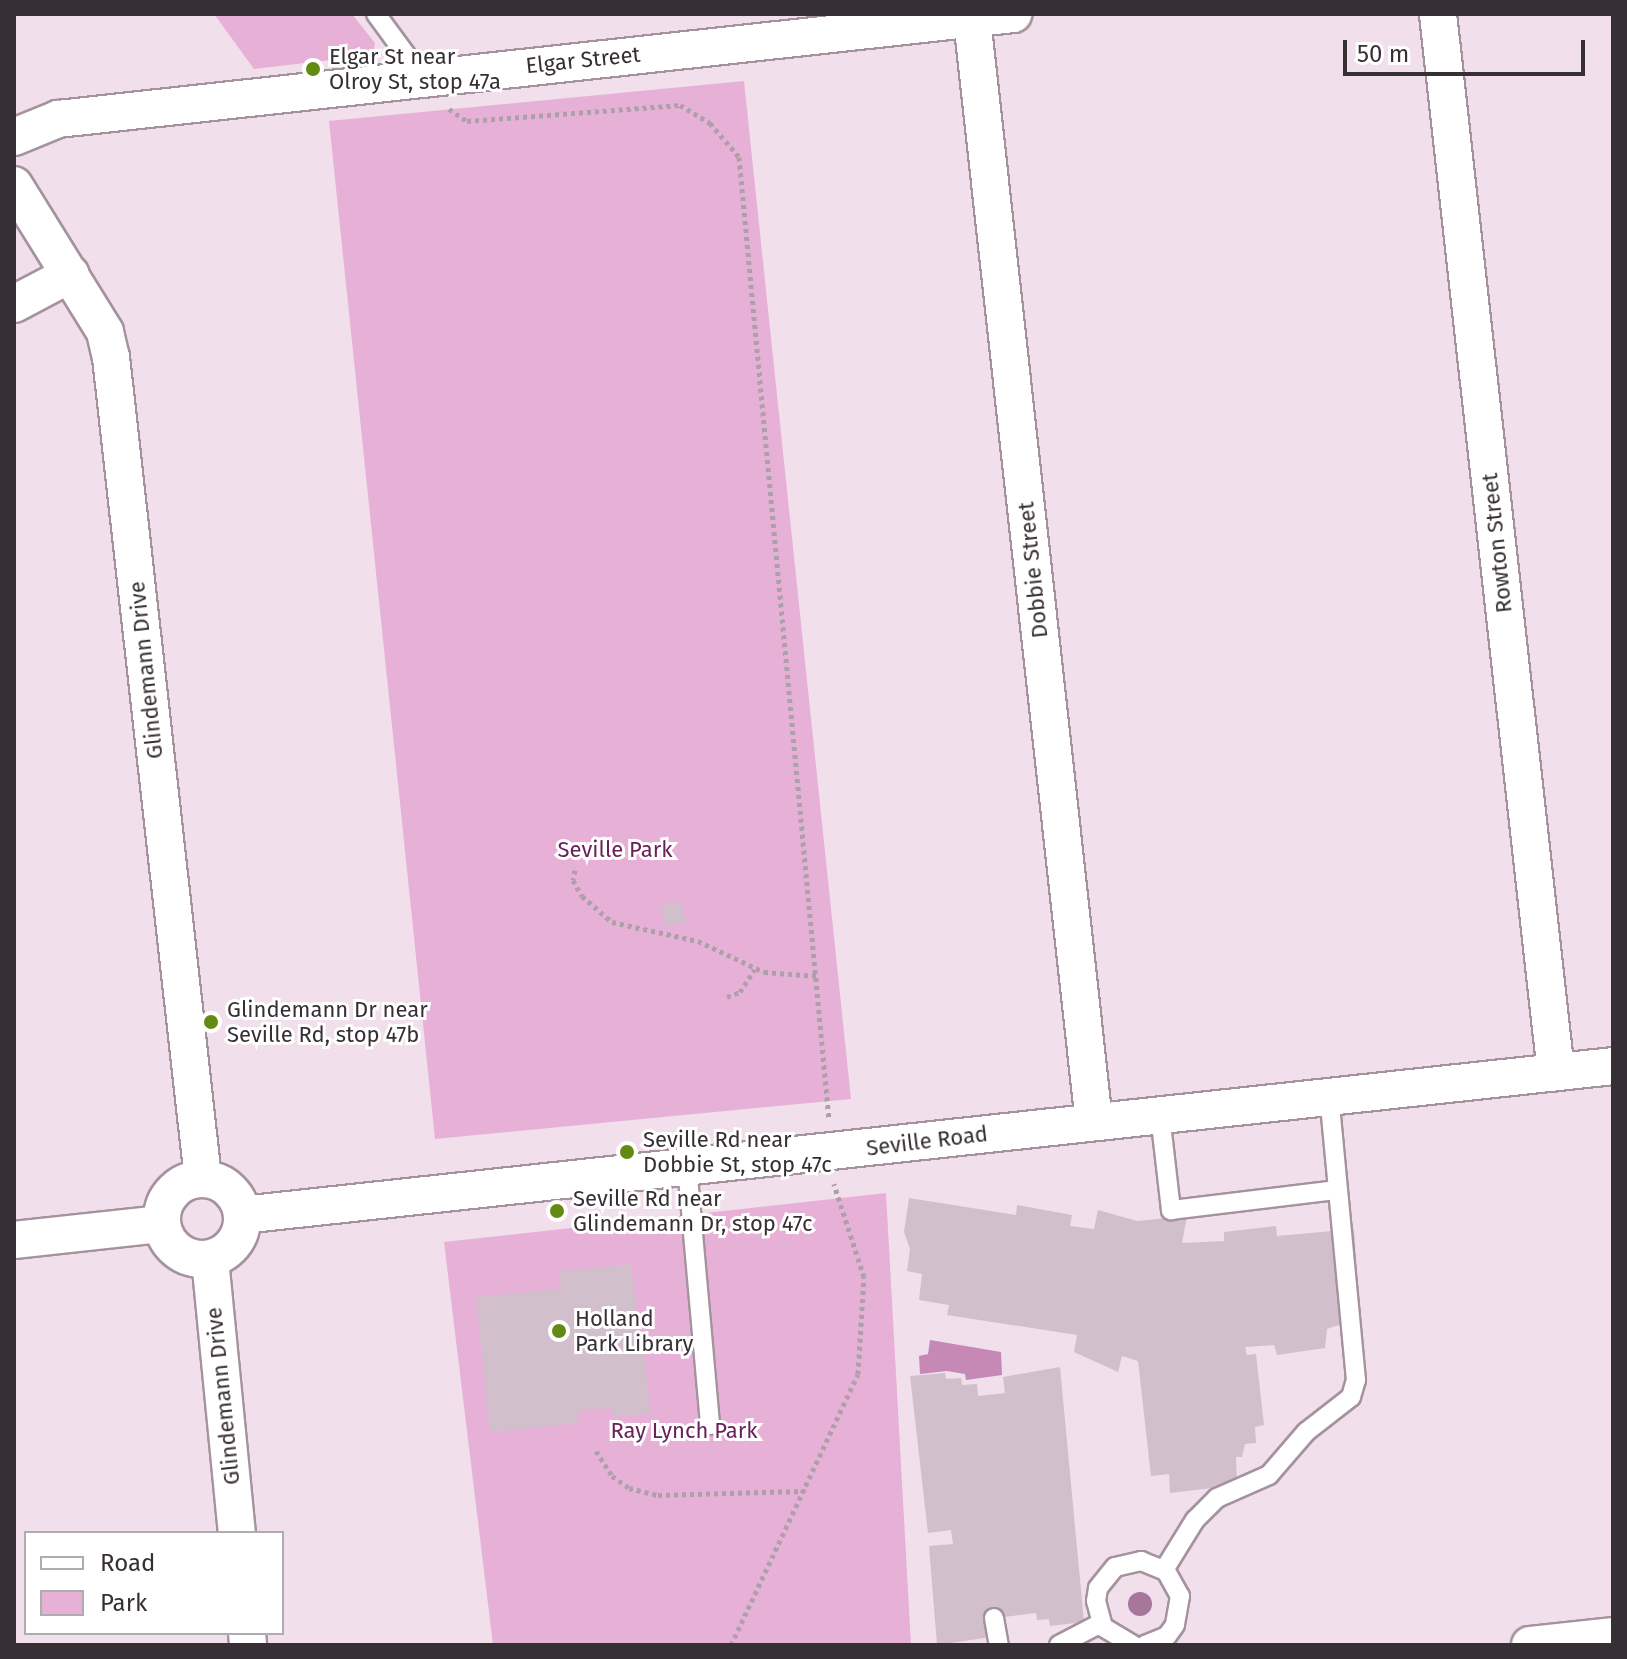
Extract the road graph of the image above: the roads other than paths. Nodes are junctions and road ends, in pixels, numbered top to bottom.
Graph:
1 (376, 14) edge
2 (1013, 14) edge
3 (1438, 14) edge
4 (972, 19) junction
5 (423, 78) junction
6 (14, 137) edge
7 (14, 185) edge
8 (71, 274) junction
9 (14, 304) edge
10 (1613, 1066) edge
11 (1556, 1072) junction
12 (1329, 1096) junction
13 (1160, 1115) junction
14 (1094, 1122) junction
15 (687, 1166) junction
16 (203, 1179) junction
17 (1337, 1190) junction
18 (242, 1215) junction
19 (162, 1224) junction
20 (14, 1240) edge
21 (210, 1259) junction
22 (710, 1425) dead end
23 (237, 1531) edge
24 (1164, 1570) junction
25 (994, 1618) dead end
26 (1101, 1623) junction
27 (1613, 1636) edge
28 (999, 1645) edge
29 (1059, 1645) edge
30 (1133, 1645) edge
31 (1145, 1645) edge
32 (1530, 1645) edge

1 - 5 lane
2 - 4 street, Elgar Street
3 - 11 street, Rowton Street
4 - 5 street, Elgar Street
4 - 14 street, Dobbie Street
5 - 6 street, Elgar Street
7 - 8 street, Glindemann Drive
8 - 9 street
8 - 16 street, Glindemann Drive
10 - 11 street, Seville Road
11 - 12 street, Seville Road
12 - 13 street, Seville Road
12 - 17 lane
13 - 14 street, Seville Road
13 - 17 lane
14 - 15 street, Seville Road
15 - 18 street, Seville Road
15 - 22 lane
16 - 18 street
16 - 19 street
17 - 24 lane
18 - 21 street
19 - 20 street
19 - 21 street
21 - 23 street, Glindemann Drive
24 - 26 lane
24 - 31 lane
25 - 28 lane
26 - 29 lane
26 - 30 lane
27 - 32 street

